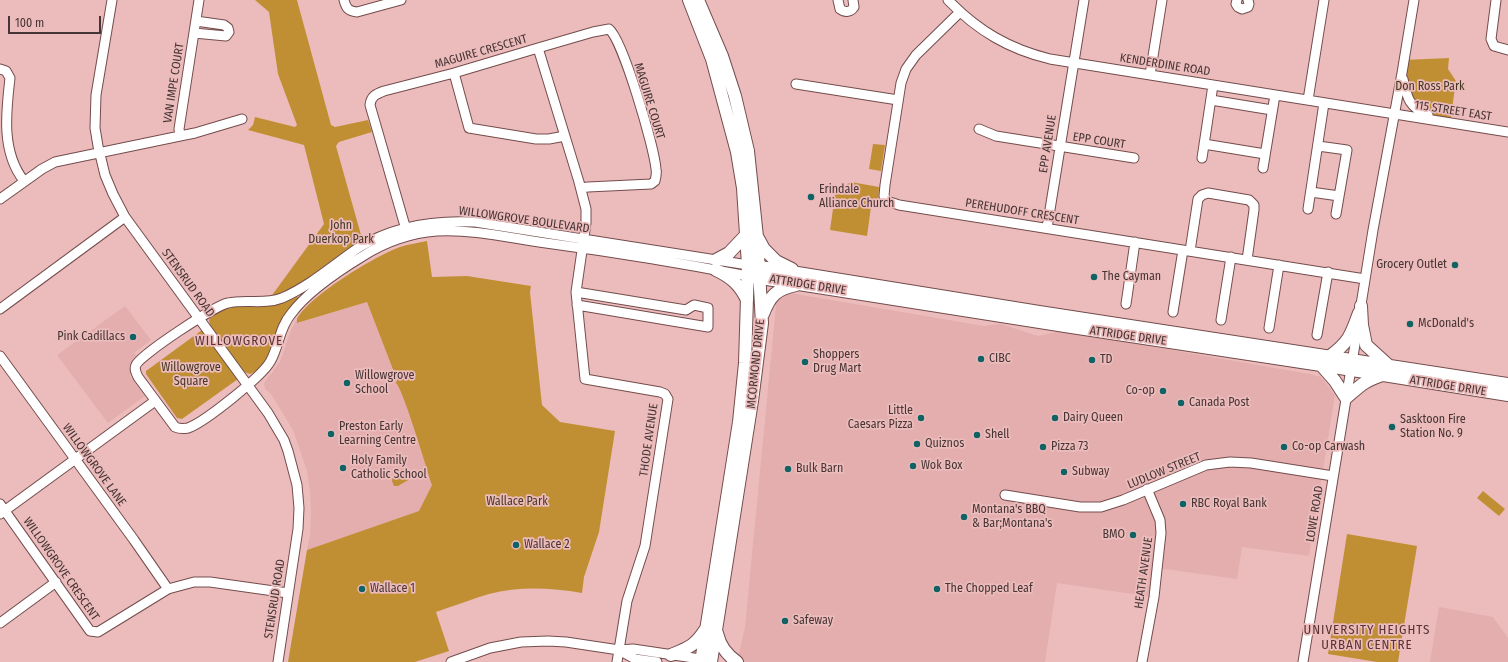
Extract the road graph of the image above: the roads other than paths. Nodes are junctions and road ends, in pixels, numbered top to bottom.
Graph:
1 (112, 0) edge
2 (199, 0) edge
3 (344, 0) edge
4 (401, 0) edge
5 (689, 0) edge
6 (698, 0) edge
7 (838, 0) edge
8 (853, 0) edge
9 (948, 0) edge
10 (1084, 0) edge
11 (1162, 0) edge
12 (1237, 0) edge
13 (1248, 0) edge
14 (1324, 0) edge
15 (1414, 0) edge
16 (1496, 0) edge
17 (960, 12) junction
18 (196, 21) junction
19 (194, 33) junction
20 (538, 48) junction
21 (1508, 50) edge
22 (1073, 64) junction
23 (0, 69) edge
24 (454, 73) junction
25 (1402, 73) junction
26 (1150, 75) junction
27 (796, 84) dead end
28 (1213, 85) junction
29 (1275, 95) junction
30 (898, 100) junction
31 (1211, 100) junction
32 (1308, 100) junction
33 (1324, 103) junction
34 (1272, 110) junction
35 (1395, 114) junction
36 (242, 119) dead end
37 (1442, 122) junction
38 (979, 129) dead end
39 (1508, 132) edge
40 (180, 136) junction
41 (565, 136) junction
42 (1204, 144) junction
43 (1318, 146) junction
44 (1060, 147) junction
45 (99, 153) junction
46 (1266, 154) junction
47 (1134, 158) dead end
48 (1202, 158) dead end
49 (1263, 168) dead end
50 (24, 181) junction
51 (581, 188) junction
52 (1311, 192) junction
53 (1339, 196) junction
54 (0, 199) edge
55 (1308, 209) dead end
56 (1336, 214) dead end
57 (125, 218) junction
58 (1047, 228) junction
59 (407, 232) junction
60 (752, 236) junction
61 (1135, 242) junction
62 (583, 244) junction
63 (1186, 250) junction
64 (1231, 257) junction
65 (1247, 260) junction
66 (1279, 264) junction
67 (716, 265) junction
68 (753, 272) junction
69 (1328, 272) junction
70 (796, 273) junction
71 (1365, 279) junction
72 (801, 284) junction
73 (576, 292) junction
74 (748, 304) junction
75 (1126, 304) dead end
76 (577, 305) junction
77 (1361, 306) junction
78 (0, 310) edge
79 (1173, 312) dead end
80 (199, 318) junction
81 (1221, 320) dead end
82 (762, 323) junction
83 (1269, 328) dead end
84 (1317, 335) dead end
85 (0, 356) edge
86 (1330, 356) junction
87 (1321, 364) junction
88 (1351, 364) junction
89 (1385, 370) junction
90 (1508, 384) edge
91 (248, 385) junction
92 (1508, 395) edge
93 (1346, 398) junction
94 (155, 400) junction
95 (75, 458) junction
96 (731, 470) junction
97 (1333, 476) junction
98 (738, 488) junction
99 (1147, 489) junction
100 (1005, 495) dead end
101 (1, 509) edge
102 (56, 582) junction
103 (168, 589) junction
104 (288, 593) junction
105 (0, 623) edge
106 (711, 629) junction
107 (619, 650) junction
108 (671, 655) junction
109 (708, 661) edge
110 (278, 662) edge
111 (451, 662) edge
112 (617, 662) edge
113 (657, 662) edge
114 (737, 662) edge
115 (1142, 662) edge
116 (1303, 662) edge

1 - 45 street, STENSRUD ROAD
2 - 18 street, VAN IMPE COURT
3 - 4 street
5 - 60 main road, MCORMOND DRIVE
6 - 60 main road, MCORMOND DRIVE
7 - 8 street
9 - 17 street, KENDERDINE ROAD
10 - 22 street, EPP AVENUE
11 - 26 street
12 - 13 street
14 - 32 street
15 - 25 street
16 - 21 street
17 - 22 street, KENDERDINE ROAD
17 - 30 street, PEREHUDOFF CRESCENT
18 - 19 street, VAN IMPE COURT
18 - 19 street
19 - 40 street, VAN IMPE COURT
20 - 24 street, MAGUIRE CRESCENT
20 - 41 street, MAGUIRE CRESCENT
20 - 51 street, MAGUIRE COURT
22 - 26 street, KENDERDINE ROAD
22 - 44 street, EPP AVENUE
23 - 50 street
24 - 41 street
24 - 59 street, MAGUIRE CRESCENT
25 - 35 street
25 - 37 street
26 - 28 street, KENDERDINE ROAD
27 - 30 street
28 - 29 street, KENDERDINE ROAD
28 - 31 street
29 - 32 street, KENDERDINE ROAD
29 - 34 street
30 - 58 street, PEREHUDOFF CRESCENT
31 - 34 street
31 - 42 street
32 - 33 street, KENDERDINE ROAD
33 - 35 street, KENDERDINE ROAD
33 - 43 street
34 - 46 street
35 - 37 street, 115 STREET EAST
35 - 71 street
36 - 40 street
37 - 39 street, 115 STREET EAST
38 - 44 street, EPP COURT
40 - 45 street, VAN IMPE COURT
41 - 51 street, MAGUIRE CRESCENT
42 - 46 street
42 - 48 street
43 - 52 street
43 - 53 street
44 - 47 street, EPP COURT
44 - 58 street, EPP AVENUE
45 - 50 street, VAN IMPE COURT
45 - 57 street, STENSRUD ROAD
46 - 49 street
50 - 54 street, VAN IMPE COURT
51 - 62 street, MAGUIRE CRESCENT
52 - 53 street
52 - 55 street
53 - 56 street
57 - 78 street
57 - 80 street, STENSRUD ROAD
58 - 61 street, PEREHUDOFF CRESCENT
59 - 62 street, WILLOWGROVE BOULEVARD
59 - 80 street, WILLOWGROVE BOULEVARD
59 - 91 street, WILLOWGROVE BOULEVARD
60 - 67 main road
60 - 68 main road, MCORMOND DRIVE
60 - 70 main road
61 - 63 street, PEREHUDOFF CRESCENT
61 - 75 street
62 - 67 street, WILLOWGROVE BOULEVARD
62 - 73 street, THODE AVENUE
63 - 64 street, PEREHUDOFF CRESCENT
63 - 65 street
63 - 79 street
64 - 65 street, PEREHUDOFF CRESCENT
64 - 81 street
65 - 66 street, PEREHUDOFF CRESCENT
66 - 69 street, PEREHUDOFF CRESCENT
66 - 83 street
67 - 68 street, WILLOWGROVE BOULEVARD
67 - 74 main road
68 - 70 main road, ATTRIDGE DRIVE
68 - 72 main road, ATTRIDGE DRIVE
68 - 74 main road, MCORMOND DRIVE
68 - 82 main road, MCORMOND DRIVE
69 - 71 street, PEREHUDOFF CRESCENT
69 - 84 street
70 - 86 main road, ATTRIDGE DRIVE
71 - 77 street
72 - 82 main road
72 - 87 main road, ATTRIDGE DRIVE
73 - 76 street, THODE AVENUE
73 - 76 street
74 - 96 main road, MCORMOND DRIVE
76 - 107 street, THODE AVENUE
77 - 86 main road
77 - 88 street
77 - 89 main road
80 - 91 street, STENSRUD ROAD
80 - 94 street
82 - 98 main road, MCORMOND DRIVE
85 - 95 street, WILLOWGROVE LANE
86 - 88 main road, ATTRIDGE DRIVE
87 - 88 main road, ATTRIDGE DRIVE
87 - 93 main road
88 - 89 main road, ATTRIDGE DRIVE
88 - 93 street, LOWE ROAD
89 - 90 main road, ATTRIDGE DRIVE
89 - 92 main road, ATTRIDGE DRIVE
89 - 93 main road
91 - 94 street
91 - 104 street, STENSRUD ROAD
93 - 97 street, LOWE ROAD
94 - 95 street
95 - 101 street
95 - 103 street, WILLOWGROVE LANE
96 - 98 main road
96 - 106 main road, MCORMOND DRIVE
97 - 99 street, LUDLOW STREET
97 - 116 street, LOWE ROAD
98 - 106 main road, MCORMOND DRIVE
99 - 100 street, LUDLOW STREET
99 - 115 street, HEATH AVENUE
101 - 102 street, WILLOWGROVE CRESCENT
102 - 103 street, WILLOWGROVE CRESCENT
102 - 105 street
103 - 104 street, WILLOWGROVE CRESCENT
104 - 110 street, STENSRUD ROAD
106 - 108 main road
106 - 109 main road, MCORMOND DRIVE
106 - 114 main road
107 - 108 street
107 - 111 street
107 - 112 street
107 - 113 street
108 - 109 street

